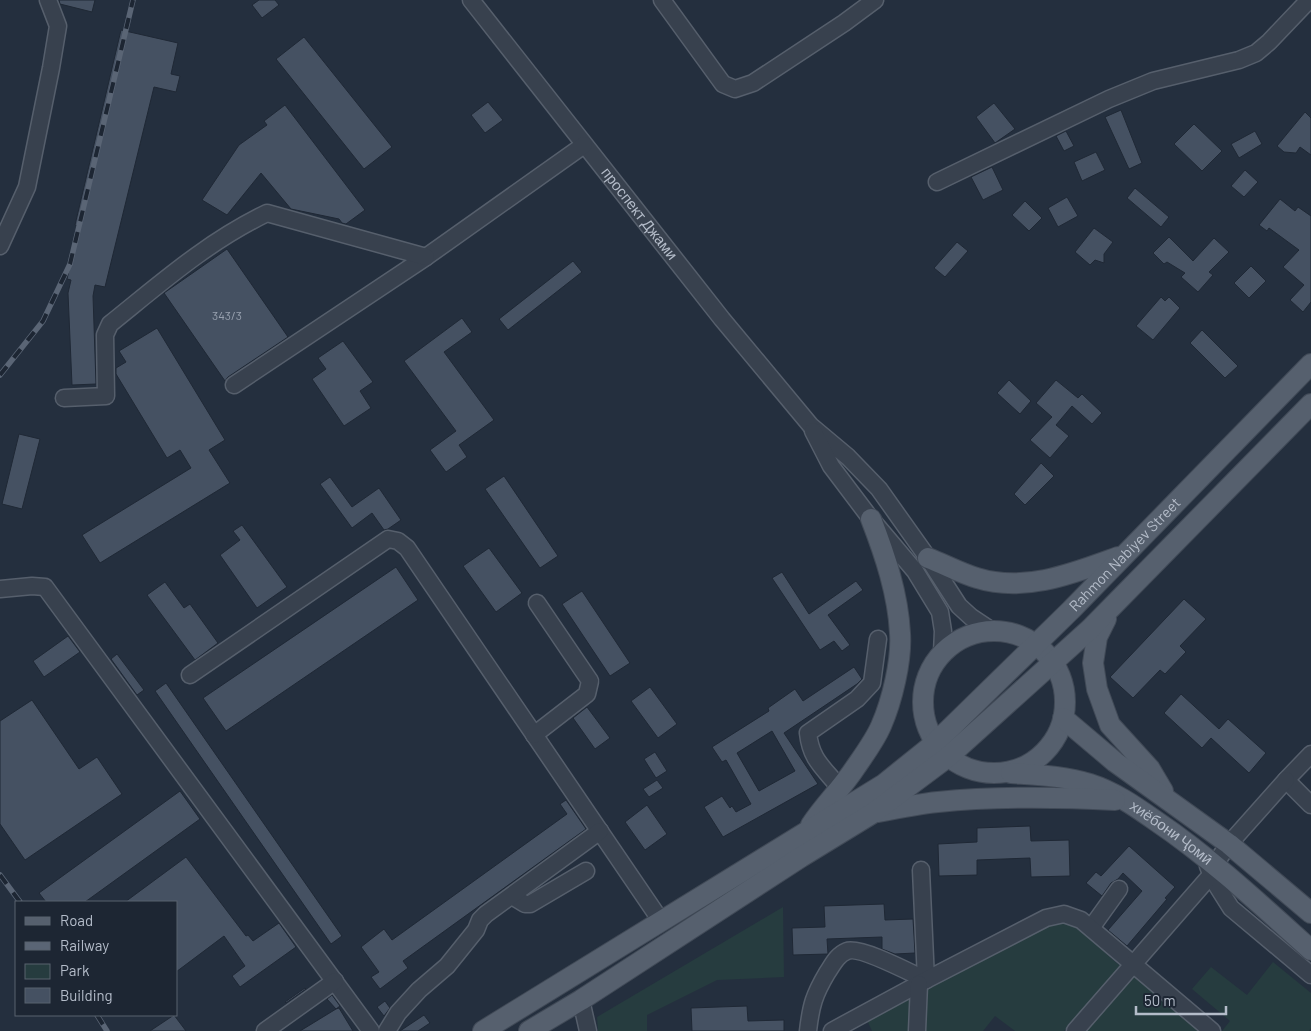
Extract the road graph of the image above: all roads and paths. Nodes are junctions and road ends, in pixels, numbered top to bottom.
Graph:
1 (48, 0) edge
2 (471, 0) edge
3 (662, 0) edge
4 (876, 0) edge
5 (1309, 0) edge
6 (584, 145) junction
7 (937, 182) dead end
8 (0, 246) edge
9 (426, 257) junction
10 (1311, 364) edge
11 (234, 385) dead end
12 (64, 398) dead end
13 (1311, 404) edge
14 (811, 426) junction
15 (1208, 469) junction
16 (1226, 489) junction
17 (871, 519) junction
18 (1125, 554) junction
19 (928, 558) junction
20 (0, 588) edge
21 (1116, 602) junction
22 (537, 603) dead end
23 (992, 631) junction
24 (878, 639) dead end
25 (1035, 644) junction
26 (942, 653) junction
27 (1053, 662) junction
28 (190, 674) dead end
29 (1063, 718) junction
30 (534, 735) junction
31 (935, 743) junction
32 (1311, 754) edge
33 (948, 757) junction
34 (1004, 773) junction
35 (1286, 780) junction
36 (839, 787) junction
37 (1127, 800) junction
38 (1170, 801) junction
39 (1311, 805) edge
40 (873, 813) junction
41 (600, 831) junction
42 (799, 843) junction
43 (1229, 844) junction
44 (1210, 866) junction
45 (921, 870) dead end
46 (586, 871) dead end
47 (1119, 889) dead end
48 (512, 896) junction
49 (1311, 912) edge
50 (661, 921) junction
51 (1090, 928) junction
52 (1311, 950) edge
53 (1134, 965) junction
54 (1311, 975) edge
55 (335, 981) junction
56 (922, 982) junction
57 (581, 1000) junction
58 (862, 1024) edge
59 (265, 1031) edge
60 (371, 1031) edge
61 (387, 1031) edge
62 (483, 1031) edge
63 (528, 1031) edge
64 (588, 1031) edge
65 (808, 1031) edge
66 (832, 1031) edge
67 (917, 1031) edge
68 (1075, 1031) edge
69 (1212, 1031) edge

1 - 8 street
2 - 6 street, проспект Джами
3 - 4 street
5 - 7 street
6 - 9 street
6 - 14 street, проспект Джами
9 - 11 street
9 - 12 street
10 - 15 main road, Rahmon Nabiyev Street
13 - 16 main road, Rahmon Nabiyev Street
14 - 17 street
14 - 19 street
15 - 16 main road
15 - 18 main road, Rahmon Nabiyev Street
16 - 21 main road, Rahmon Nabiyev Street
17 - 26 street
17 - 36 main road
18 - 19 main road
18 - 25 main road, Rahmon Nabiyev Street
19 - 23 street
20 - 55 street
21 - 27 main road, Rahmon Nabiyev Street
21 - 38 main road
22 - 30 street
23 - 25 main road
23 - 26 main road
24 - 36 street
25 - 27 main road
25 - 31 main road, Rahmon Nabiyev Street
26 - 31 main road
27 - 29 main road
27 - 33 main road, Rahmon Nabiyev Street
28 - 30 street
29 - 34 main road
29 - 38 main road, хиёбони Ҷомӣ
30 - 41 street
31 - 33 main road, хиёбони Ҷомӣ
31 - 42 main road, Rahmon Nabiyev Street
32 - 35 street
33 - 34 main road, хиёбони Ҷомӣ
33 - 40 main road, Rahmon Nabiyev Street
34 - 37 main road, хиёбони Ҷомӣ
35 - 39 street
35 - 43 street
36 - 42 main road
37 - 40 main road
37 - 44 main road, хиёбони Ҷомӣ
38 - 43 main road, хиёбони Ҷомӣ
40 - 42 main road, Rahmon Nabiyev Street
41 - 48 street
41 - 50 street
42 - 50 main road
42 - 57 main road
43 - 44 street
43 - 49 main road, хиёбони Ҷомӣ
44 - 52 main road, хиёбони Ҷомӣ
44 - 53 street
44 - 54 street
45 - 56 street
46 - 48 street
47 - 51 street
48 - 61 street
50 - 62 main road
51 - 53 street
51 - 56 street
53 - 68 street
53 - 69 street
55 - 59 street
55 - 60 street
56 - 58 street
56 - 65 street
56 - 67 street
57 - 63 main road
57 - 64 street
58 - 66 street

